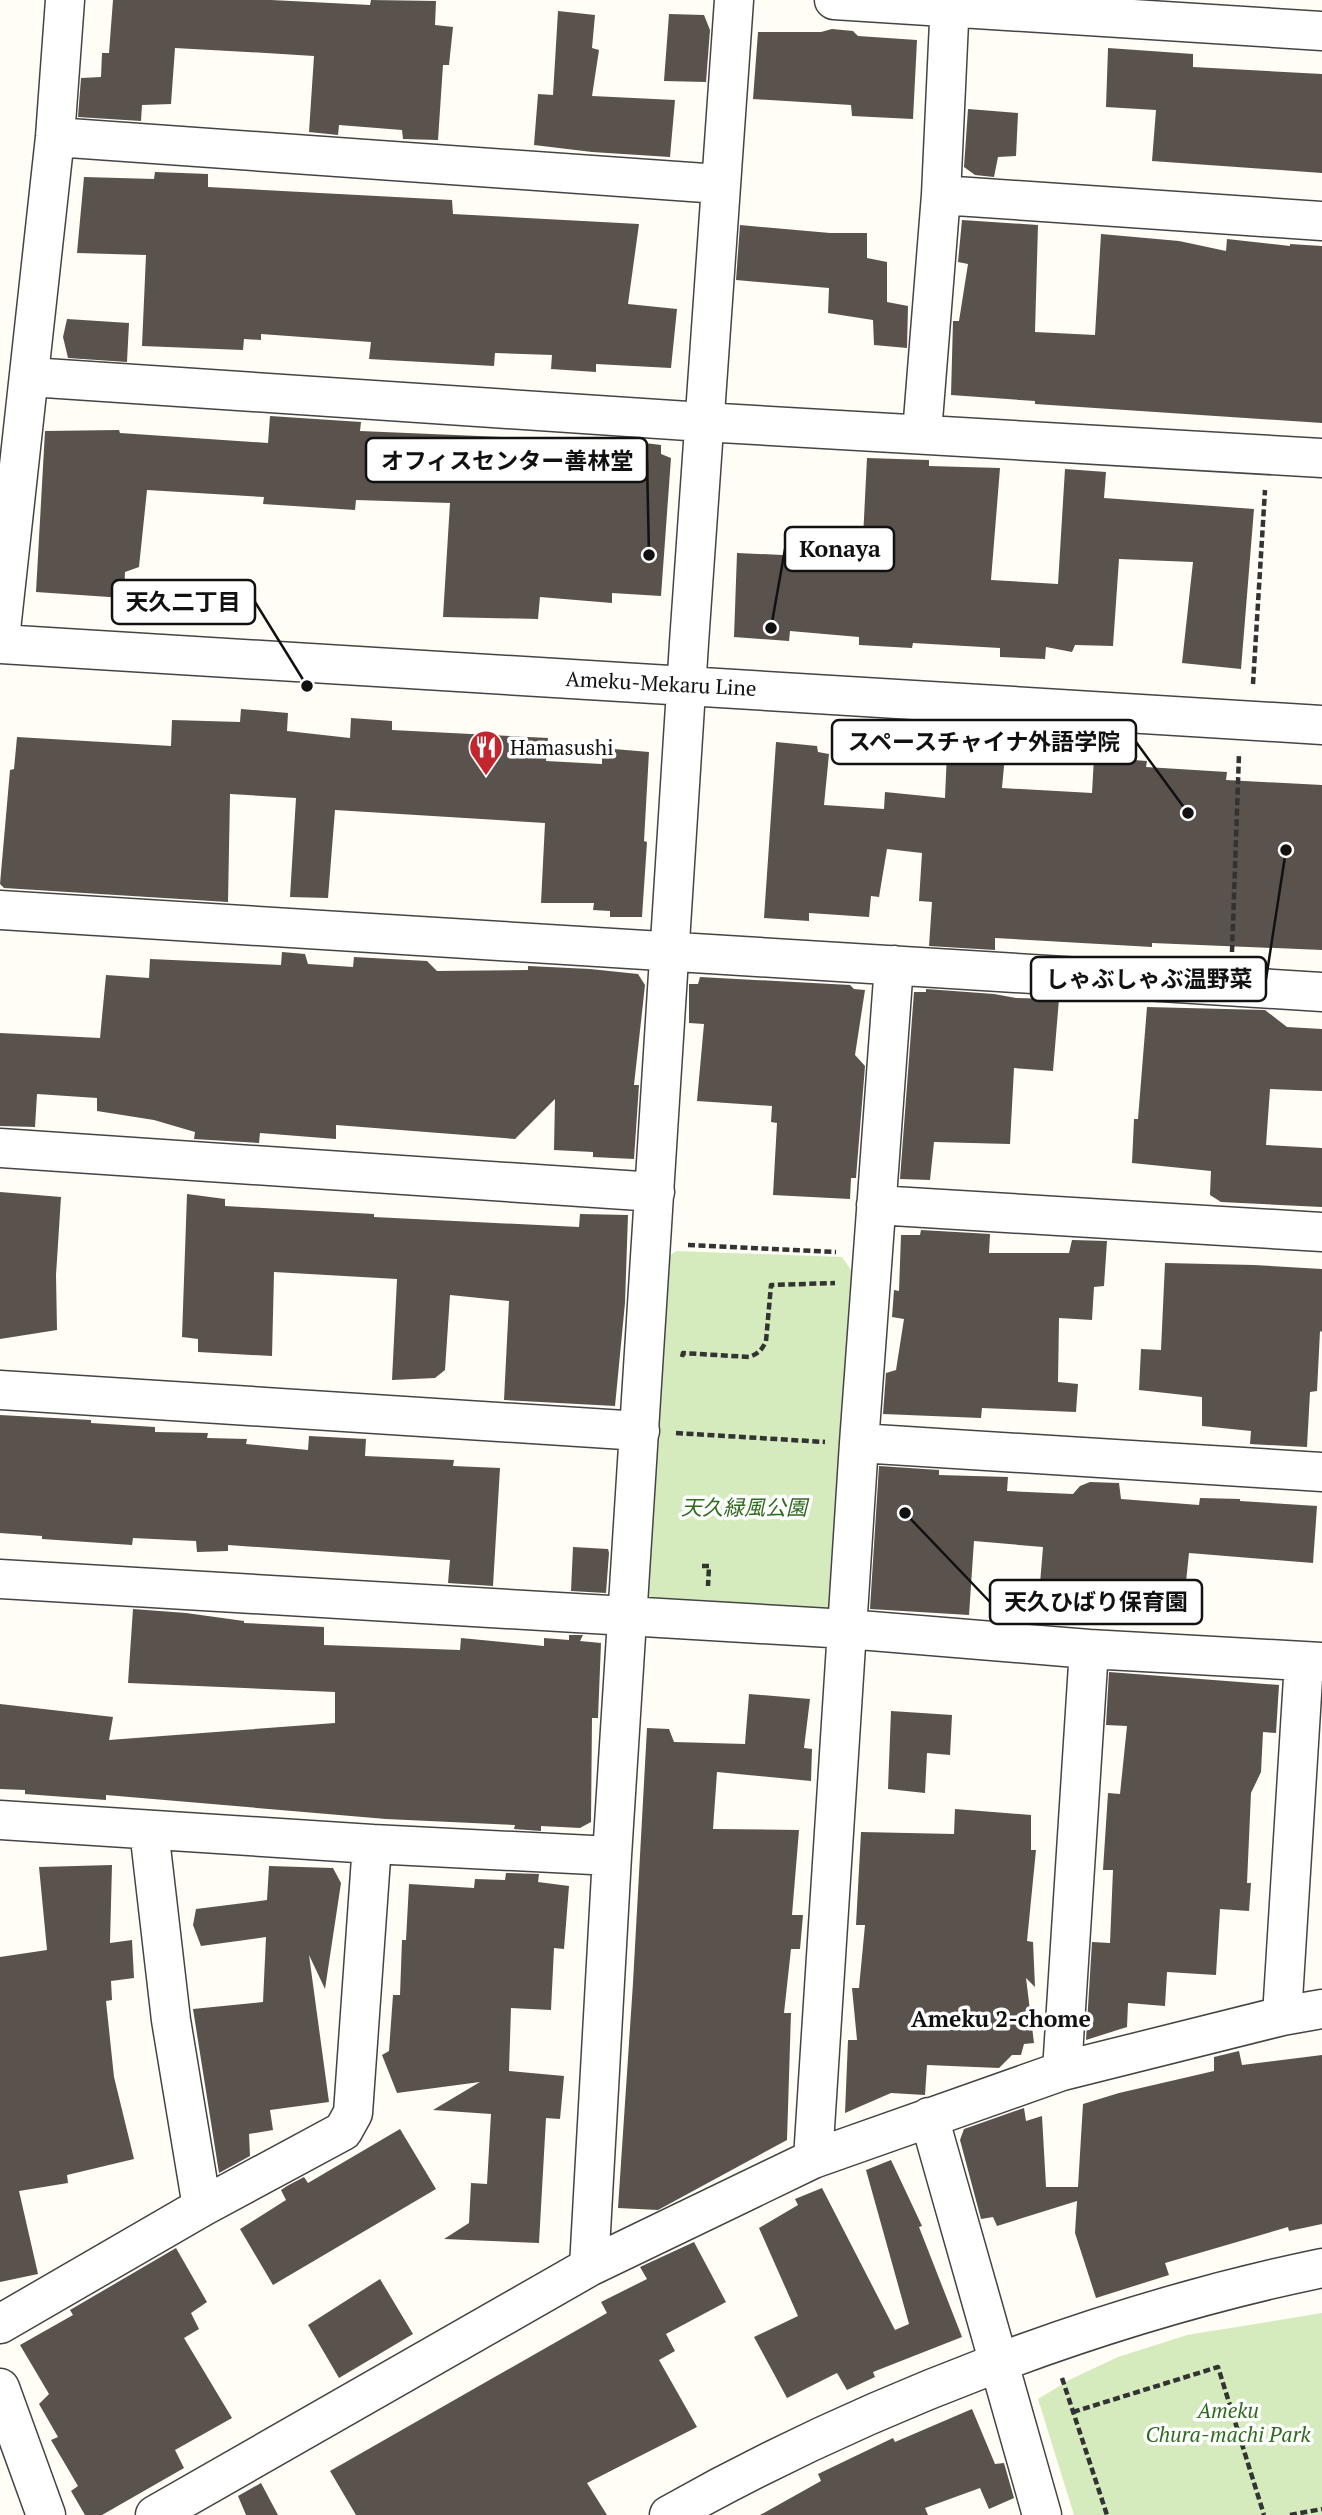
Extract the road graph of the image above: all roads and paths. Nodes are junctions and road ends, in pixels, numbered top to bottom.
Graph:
1 (65, 0) edge
2 (734, 0) edge
3 (834, 0) edge
4 (950, 4) edge
5 (1176, 11) edge
6 (1322, 32) edge
7 (55, 137) junction
8 (719, 184) junction
9 (941, 195) junction
10 (1322, 221) edge
11 (30, 377) junction
12 (703, 422) junction
13 (922, 433) junction
14 (1267, 455) junction
15 (1322, 458) edge
16 (0, 641) edge
17 (686, 685) junction
18 (1252, 688) dead end
19 (1322, 725) edge
20 (1239, 754) dead end
21 (0, 910) edge
22 (670, 951) junction
23 (894, 965) junction
24 (1231, 986) junction
25 (1322, 992) edge
26 (0, 1148) edge
27 (655, 1192) junction
28 (876, 1205) junction
29 (1322, 1232) edge
30 (652, 1243) junction
31 (862, 1253) junction
32 (680, 1366) dead end
33 (0, 1390) edge
34 (640, 1431) junction
35 (859, 1443) junction
36 (1322, 1472) edge
37 (702, 1566) dead end
38 (0, 1579) edge
39 (707, 1597) dead end
40 (629, 1617) junction
41 (847, 1629) junction
42 (1088, 1650) junction
43 (1313, 1662) edge
44 (0, 1819) edge
45 (149, 1830) junction
46 (372, 1844) junction
47 (612, 1856) junction
48 (1322, 2009) edge
49 (1282, 2016) junction
50 (1062, 2071) junction
51 (929, 2117) junction
52 (813, 2159) junction
53 (202, 2207) junction
54 (589, 2267) junction
55 (1322, 2268) edge
56 (0, 2324) edge
57 (998, 2364) junction
58 (1059, 2368) dead end
59 (0, 2388) edge
60 (1073, 2412) junction
61 (1322, 2509) edge
62 (46, 2515) edge
63 (155, 2515) edge
64 (669, 2515) edge
65 (1042, 2515) edge
66 (1107, 2515) edge
67 (1264, 2515) edge
68 (1290, 2515) edge

1 - 7 street
2 - 8 street
3 - 4 street
4 - 5 street
4 - 9 street
5 - 6 street
7 - 8 street
7 - 11 street
8 - 12 street
9 - 10 street
9 - 13 street
11 - 12 street
11 - 16 street
12 - 13 street
12 - 17 street
13 - 14 street
14 - 15 street
14 - 18 path
16 - 17 street, Ameku-Mekaru Line
17 - 19 street, Ameku-Mekaru Line
17 - 22 street
20 - 24 path
21 - 22 street
22 - 23 street
22 - 27 street
23 - 24 street
23 - 28 street
24 - 25 street
26 - 27 street
27 - 30 street
28 - 29 street
28 - 31 street
30 - 31 path
30 - 34 street
31 - 32 path
31 - 35 street
33 - 34 street
34 - 35 path
34 - 40 street
35 - 36 street
35 - 41 street
37 - 39 path
38 - 40 street
40 - 41 street
40 - 47 street
41 - 42 street
41 - 52 street
42 - 43 street
42 - 50 street
43 - 49 street
44 - 45 street
45 - 46 street
45 - 53 street
46 - 47 street
46 - 53 street
47 - 54 street
48 - 49 street
49 - 50 street
50 - 51 street
51 - 52 street
51 - 57 street
52 - 54 street
53 - 56 street
54 - 63 street
55 - 57 street
57 - 64 street
57 - 65 street
58 - 60 path
59 - 62 street
60 - 66 path
60 - 67 path
61 - 68 path

